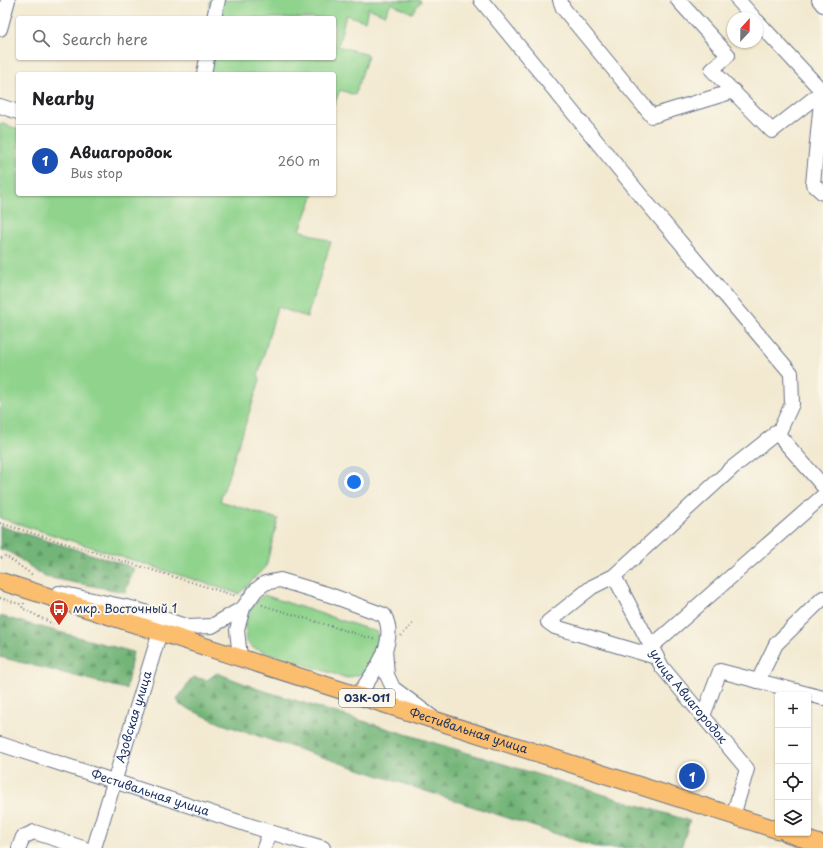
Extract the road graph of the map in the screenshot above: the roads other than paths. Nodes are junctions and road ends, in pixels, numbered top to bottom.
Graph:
1 (8, 0) edge
2 (218, 0) edge
3 (481, 0) edge
4 (560, 0) edge
5 (678, 0) edge
6 (738, 0) edge
7 (819, 0) edge
8 (823, 5) edge
9 (749, 12) edge
10 (214, 16) edge
11 (763, 27) edge
12 (0, 29) edge
13 (207, 60) edge
14 (204, 72) edge
15 (734, 91) junction
16 (823, 91) edge
17 (0, 106) edge
18 (16, 111) edge
19 (820, 137) edge
20 (823, 193) edge
21 (776, 432) junction
22 (823, 486) edge
23 (823, 496) edge
24 (614, 576) junction
25 (0, 581) edge
26 (823, 598) edge
27 (246, 604) junction
28 (160, 632) junction
29 (386, 647) junction
30 (654, 652) junction
31 (240, 657) junction
32 (758, 681) junction
33 (358, 695) junction
34 (823, 698) edge
35 (703, 716) junction
36 (438, 720) junction
37 (0, 744) edge
38 (114, 782) junction
39 (733, 816) junction
40 (775, 829) edge
41 (270, 832) junction
42 (796, 836) edge
43 (823, 845) edge
44 (19, 848) edge
45 (83, 848) edge
46 (94, 848) edge
47 (264, 848) edge
48 (323, 848) edge

1 - 12 street
2 - 10 street
3 - 21 street
4 - 15 street
5 - 15 street
6 - 9 street
7 - 8 street
11 - 16 street
13 - 14 street
15 - 16 street
16 - 19 street
17 - 18 street
19 - 20 street
21 - 22 street
21 - 24 street
23 - 30 street
24 - 30 street, улица Авиагородок
24 - 30 street
25 - 27 street
25 - 28 main road, Фестивальная улица / 03К-011
26 - 32 street
27 - 29 street
27 - 31 street
28 - 31 main road, Фестивальная улица / 03К-011
28 - 38 street, Азовская улица
29 - 33 street
29 - 36 street
30 - 35 street, улица Авиагородок
31 - 33 main road, Фестивальная улица / 03К-011
32 - 34 street
32 - 35 street
33 - 36 main road, Фестивальная улица / 03К-011
35 - 39 street, улица Авиагородок
36 - 39 main road, Фестивальная улица / 03К-011
37 - 38 street, Фестивальная улица
38 - 41 street, Фестивальная улица
38 - 46 street, Азовская улица
39 - 40 main road, Фестивальная улица / 03К-011
41 - 47 street
41 - 48 street, Фестивальная улица
42 - 43 main road
44 - 45 street

